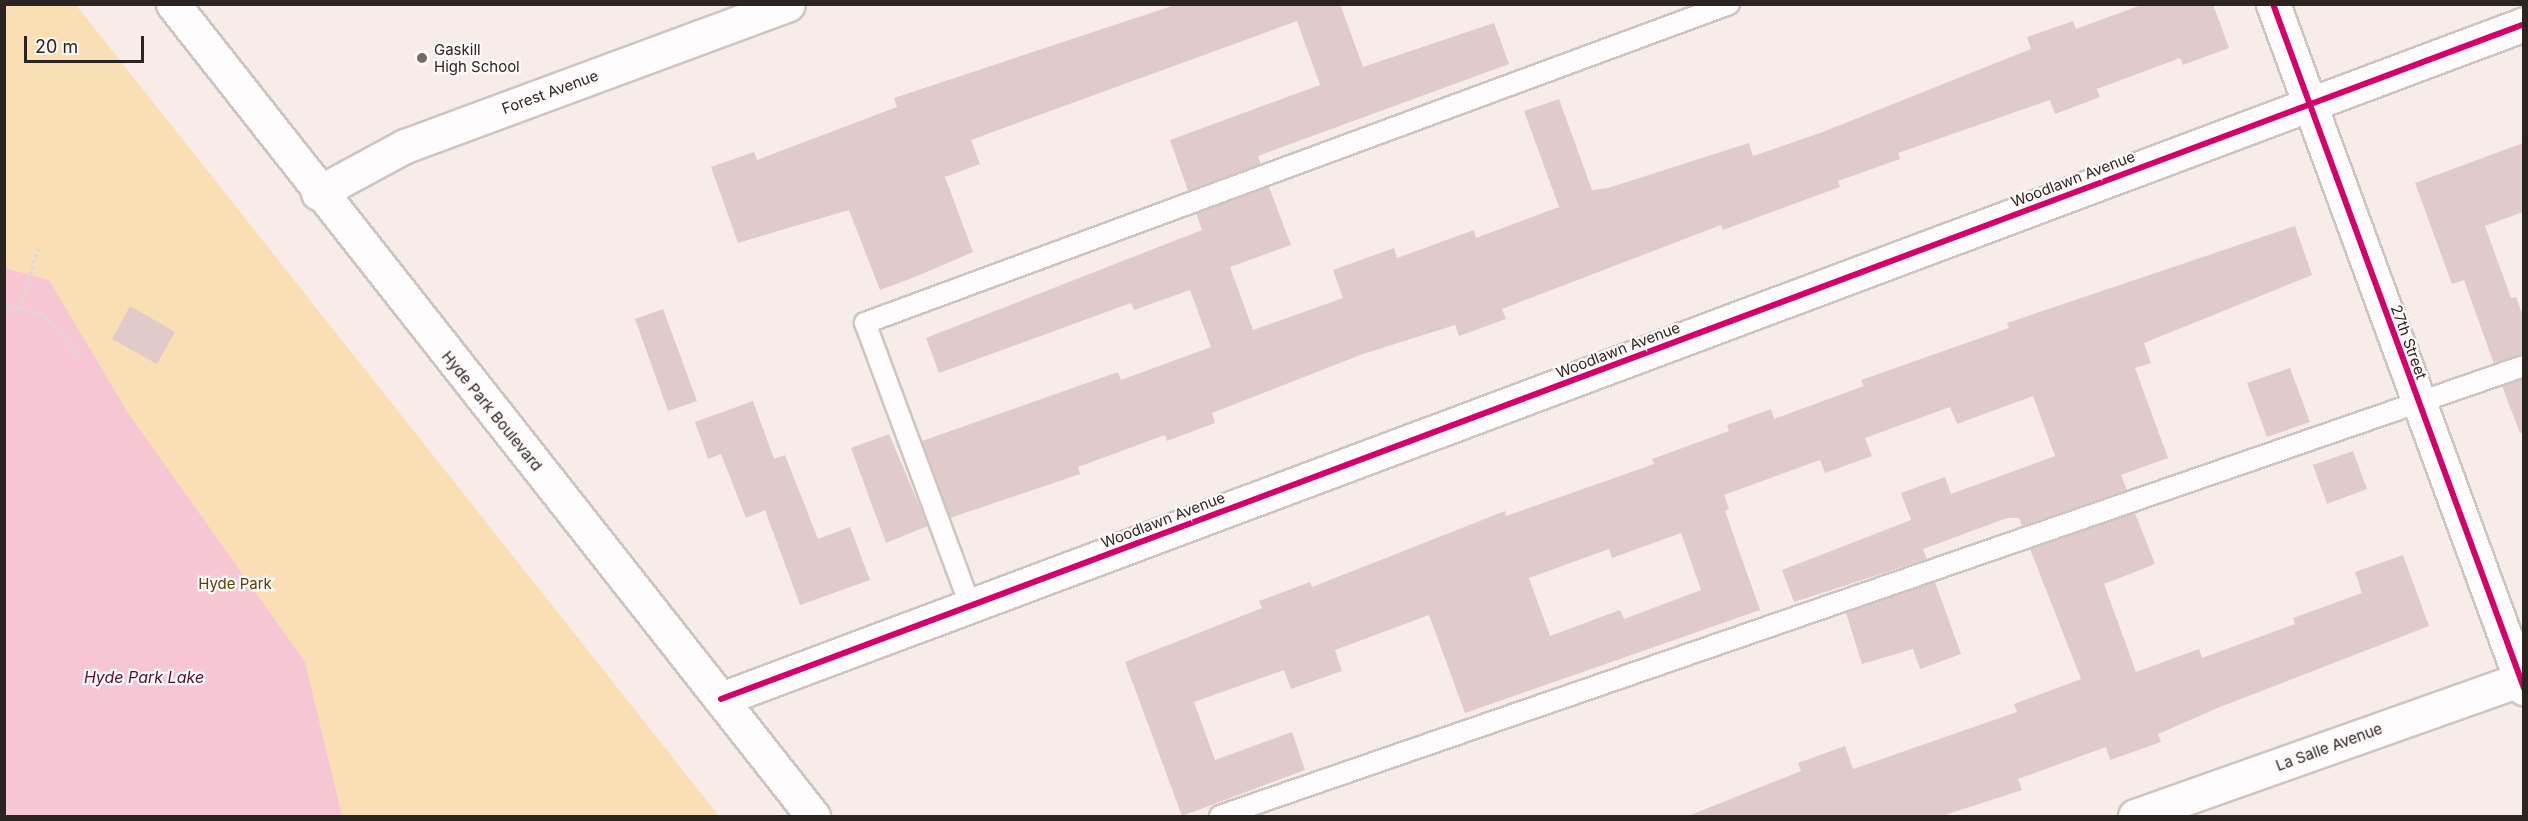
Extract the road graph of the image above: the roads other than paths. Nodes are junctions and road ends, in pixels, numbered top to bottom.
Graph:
1 (173, 4) edge
2 (788, 4) edge
3 (1729, 4) edge
4 (2273, 4) edge
5 (2523, 24) edge
6 (2308, 104) junction
7 (318, 193) junction
8 (2523, 366) edge
9 (2418, 403) junction
10 (970, 605) junction
11 (2522, 681) edge
12 (721, 699) junction
13 (813, 816) edge
14 (1220, 816) edge
15 (2136, 816) edge

1 - 7 street, Hyde Park Boulevard
2 - 7 street, Forest Avenue
3 - 10 lane
4 - 6 street, 27th Street
5 - 6 street, Woodlawn Avenue
6 - 9 street, 27th Street
6 - 10 street, Woodlawn Avenue
7 - 12 street, Hyde Park Boulevard
8 - 9 lane
9 - 11 street, 27th Street
9 - 14 lane
10 - 12 street, Woodlawn Avenue
11 - 15 street, La Salle Avenue
12 - 13 street, Hyde Park Boulevard

